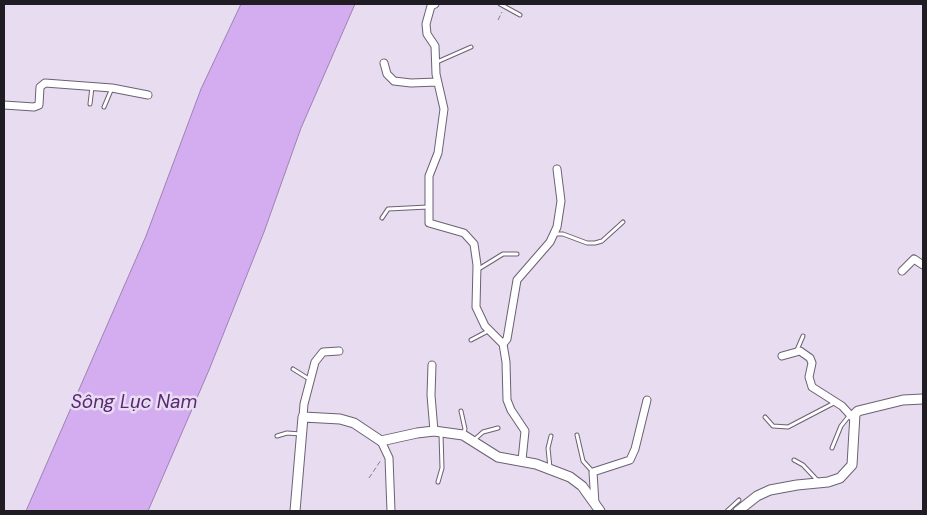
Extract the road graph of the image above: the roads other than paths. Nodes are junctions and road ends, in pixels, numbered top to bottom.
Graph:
1 (435, 4) edge
2 (500, 4) edge
3 (520, 15) dead end
4 (471, 46) dead end
5 (436, 62) junction
6 (384, 63) dead end
7 (437, 82) junction
8 (92, 86) junction
9 (112, 88) junction
10 (148, 95) dead end
11 (90, 104) dead end
12 (4, 105) edge
13 (104, 107) dead end
14 (557, 169) dead end
15 (428, 207) junction
16 (382, 218) dead end
17 (623, 222) dead end
18 (553, 234) junction
19 (517, 254) dead end
20 (923, 265) edge
21 (477, 270) junction
22 (902, 271) dead end
23 (489, 331) junction
24 (803, 336) dead end
25 (471, 340) dead end
26 (503, 344) junction
27 (797, 350) junction
28 (339, 351) dead end
29 (782, 356) dead end
30 (432, 365) dead end
31 (294, 369) dead end
32 (310, 379) junction
33 (923, 399) edge
34 (647, 400) dead end
35 (836, 402) junction
36 (461, 411) dead end
37 (852, 416) junction
38 (303, 417) junction
39 (765, 417) dead end
40 (498, 428) dead end
41 (437, 432) junction
42 (301, 434) junction
43 (463, 435) junction
44 (577, 435) dead end
45 (277, 436) dead end
46 (551, 436) dead end
47 (381, 441) junction
48 (474, 441) junction
49 (832, 448) dead end
50 (522, 460) junction
51 (794, 460) dead end
52 (550, 468) junction
53 (593, 472) junction
54 (438, 482) dead end
55 (820, 483) junction
56 (739, 500) dead end
57 (598, 508) edge
58 (295, 511) edge
59 (391, 511) edge
60 (727, 511) edge
61 (738, 511) edge

1 - 5 street
2 - 3 lane
4 - 5 lane
5 - 7 street
6 - 7 street
7 - 15 street
8 - 9 street
8 - 11 lane
8 - 12 street
9 - 10 street
9 - 13 lane
14 - 18 street
15 - 16 lane
15 - 21 street
17 - 18 lane
18 - 26 street
19 - 21 lane
20 - 22 street
21 - 23 street
23 - 25 lane
23 - 26 street
24 - 27 lane
26 - 50 street
27 - 29 street
27 - 35 street
28 - 32 street
30 - 41 street
31 - 32 lane
32 - 38 street
33 - 37 street
34 - 53 street
35 - 37 street
35 - 39 lane
36 - 43 lane
37 - 49 lane
37 - 55 street
38 - 42 street
38 - 47 street
40 - 48 lane
41 - 43 street
41 - 47 street
41 - 54 lane
42 - 45 lane
42 - 58 street
43 - 48 street
44 - 53 lane
46 - 52 lane
47 - 59 street
48 - 50 street
50 - 52 street
51 - 55 lane
52 - 57 street
53 - 57 street
55 - 61 street
56 - 60 lane

